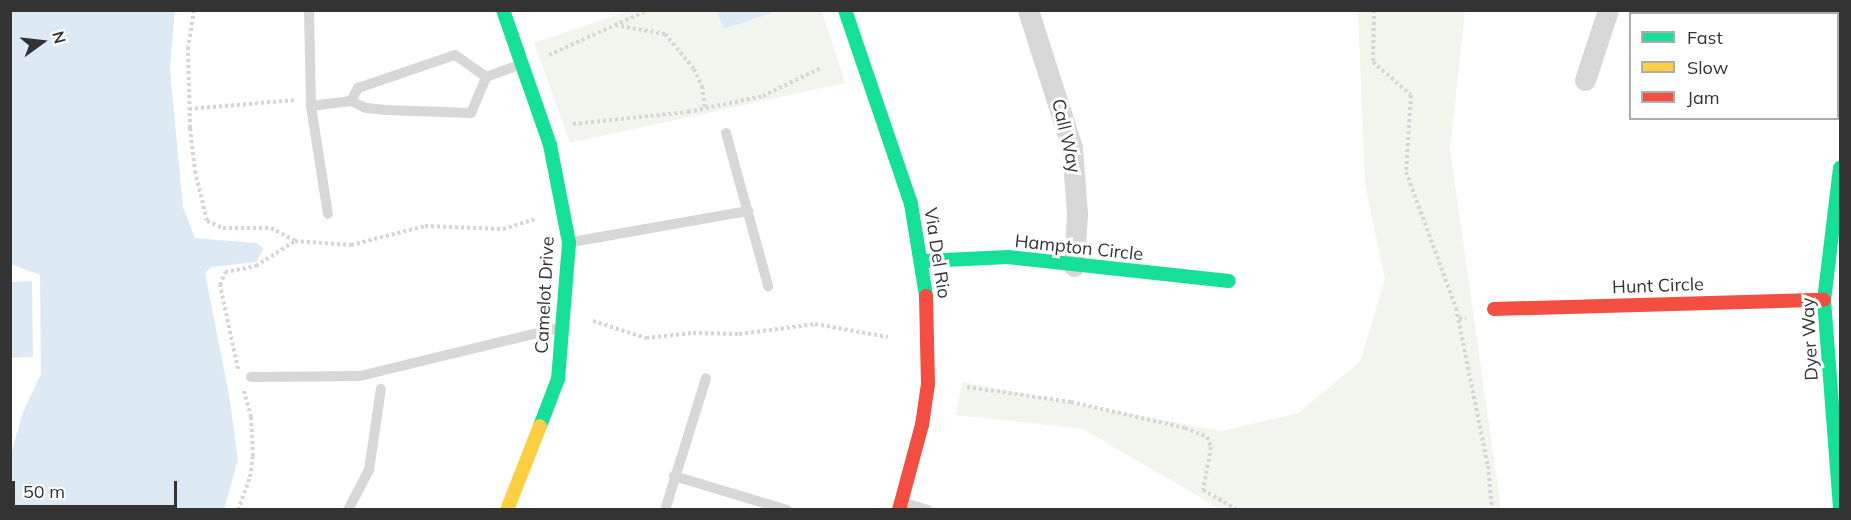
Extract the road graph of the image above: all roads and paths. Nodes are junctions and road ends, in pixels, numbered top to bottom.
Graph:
1 (194, 10) edge
2 (309, 10) edge
3 (503, 10) edge
4 (648, 10) edge
5 (845, 10) edge
6 (1028, 10) edge
7 (1374, 10) edge
8 (1608, 10) edge
9 (615, 25) junction
10 (549, 55) dead end
11 (522, 64) junction
12 (821, 68) dead end
13 (486, 77) junction
14 (1585, 80) dead end
15 (351, 101) junction
16 (311, 102) junction
17 (705, 108) junction
18 (189, 109) junction
19 (573, 124) dead end
20 (726, 133) dead end
21 (1840, 168) edge
22 (748, 211) junction
23 (327, 214) dead end
24 (536, 219) dead end
25 (295, 241) junction
26 (569, 243) junction
27 (923, 261) junction
28 (1074, 266) junction
29 (1230, 281) dead end
30 (768, 286) dead end
31 (1824, 300) junction
32 (1494, 309) dead end
33 (1466, 318) dead end
34 (1459, 319) junction
35 (593, 321) dead end
36 (563, 327) junction
37 (888, 337) dead end
38 (239, 373) dead end
39 (706, 378) dead end
40 (247, 380) joint
41 (967, 387) dead end
42 (381, 389) dead end
43 (674, 476) junction
44 (900, 506) edge
45 (238, 510) edge
46 (348, 510) edge
47 (507, 510) edge
48 (665, 510) edge
49 (787, 510) edge
50 (928, 510) edge
51 (1237, 510) edge
52 (1492, 510) edge
53 (1840, 510) edge

1 - 18 path
2 - 16 lane
3 - 11 street, Camelot Drive
4 - 9 path
5 - 27 street, Via Del Rio
6 - 28 street, Call Way
7 - 34 path
8 - 14 street
9 - 10 path
9 - 17 path
11 - 13 lane
11 - 26 street, Camelot Drive
12 - 17 path
13 - 15 lane
13 - 15 lane
15 - 16 lane
16 - 18 path
16 - 23 lane
17 - 19 path
18 - 25 path
20 - 22 lane
21 - 31 street, Dyer Way
22 - 26 lane
22 - 30 lane
24 - 25 path
25 - 38 path
26 - 36 street, Camelot Drive
27 - 28 street, Hampton Circle
27 - 44 street, Via Del Rio
28 - 29 street, Hampton Circle
31 - 32 street, Hunt Circle
31 - 53 street, Dyer Way
33 - 34 path
34 - 52 path
35 - 37 path
36 - 40 lane
36 - 47 street, Camelot Drive
39 - 43 lane
40 - 45 path
41 - 51 path
42 - 46 lane
43 - 48 lane
43 - 49 lane
44 - 50 lane

